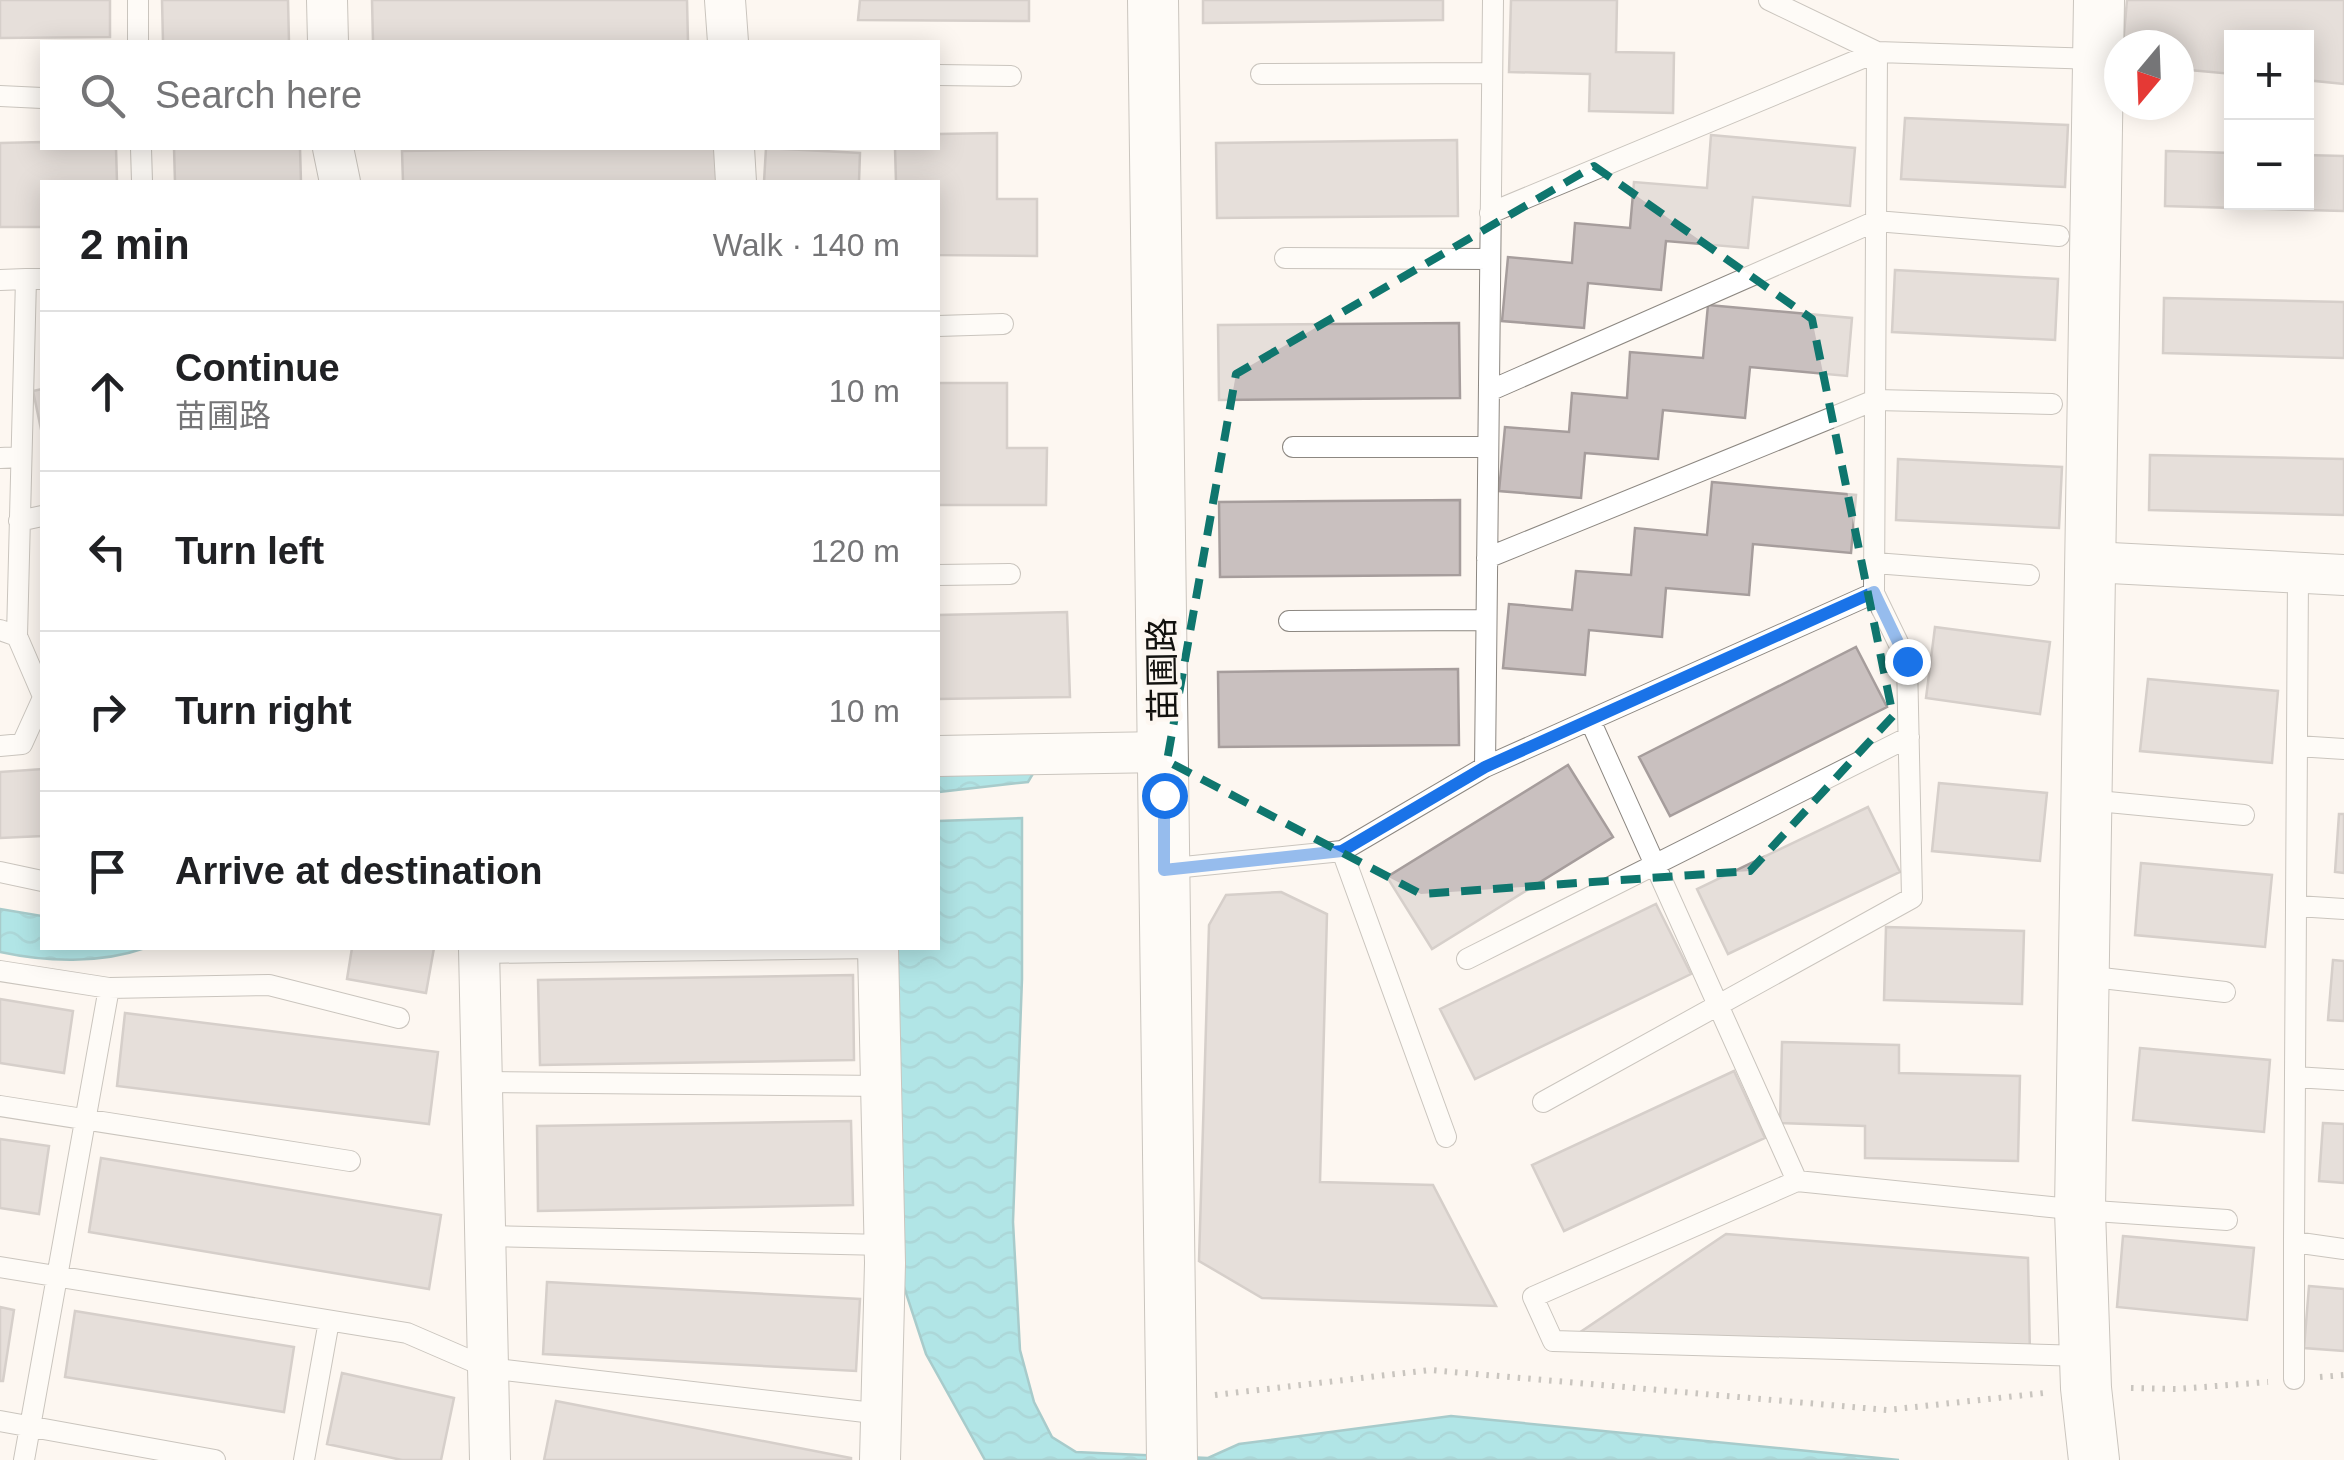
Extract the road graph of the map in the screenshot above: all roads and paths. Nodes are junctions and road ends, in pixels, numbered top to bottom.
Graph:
1 (138, 0) edge
2 (326, 0) edge
3 (725, 0) edge
4 (1153, 0) edge
5 (1493, 0) edge
6 (1769, 0) edge
7 (2099, 0) edge
8 (138, 40) edge
9 (328, 40) edge
10 (728, 40) edge
11 (1876, 52) junction
12 (2098, 59) junction
13 (1492, 73) junction
14 (1260, 74) dead end
15 (940, 75) edge
16 (1011, 76) dead end
17 (0, 96) edge
18 (40, 98) edge
19 (140, 150) edge
20 (333, 150) edge
21 (734, 150) edge
22 (142, 180) edge
23 (340, 180) edge
24 (736, 180) edge
25 (1490, 213) junction
26 (1876, 221) junction
27 (2058, 236) dead end
28 (1284, 258) dead end
29 (1490, 258) junction
30 (34, 279) edge
31 (0, 280) edge
32 (1004, 324) dead end
33 (940, 326) edge
34 (1488, 391) junction
35 (1875, 400) junction
36 (2052, 404) dead end
37 (1292, 446) dead end
38 (1488, 447) junction
39 (10, 458) edge
40 (40, 516) edge
41 (19, 521) junction
42 (1487, 558) junction
43 (1874, 562) junction
44 (2090, 562) junction
45 (2298, 573) junction
46 (1010, 574) dead end
47 (940, 575) edge
48 (2029, 575) dead end
49 (2344, 575) edge
50 (1874, 592) junction
51 (1486, 620) junction
52 (1289, 621) dead end
53 (8, 633) edge
54 (40, 693) edge
55 (40, 702) edge
56 (1590, 720) junction
57 (1909, 737) junction
58 (0, 746) edge
59 (2298, 746) junction
60 (2344, 748) edge
61 (1163, 752) junction
62 (940, 756) edge
63 (1485, 767) junction
64 (2086, 800) junction
65 (2244, 815) dead end
66 (1342, 851) junction
67 (1654, 864) junction
68 (1164, 870) junction
69 (0, 872) edge
70 (40, 882) edge
71 (2296, 906) junction
72 (2344, 909) edge
73 (479, 950) edge
74 (878, 950) edge
75 (1467, 959) dead end
76 (0, 970) edge
77 (2084, 976) junction
78 (109, 988) junction
79 (2226, 992) dead end
80 (1718, 1005) junction
81 (399, 1018) dead end
82 (2295, 1077) junction
83 (2344, 1080) edge
84 (481, 1082) junction
85 (882, 1086) junction
86 (1543, 1102) dead end
87 (0, 1106) edge
88 (85, 1120) junction
89 (1446, 1136) dead end
90 (350, 1161) dead end
91 (1797, 1180) junction
92 (2080, 1210) junction
93 (2227, 1220) dead end
94 (485, 1236) junction
95 (2294, 1242) junction
96 (885, 1245) junction
97 (2344, 1249) edge
98 (0, 1267) edge
99 (56, 1276) junction
100 (328, 1321) junction
101 (488, 1368) junction
102 (2085, 1372) junction
103 (2344, 1375) edge
104 (2294, 1380) junction
105 (1172, 1400) junction
106 (882, 1414) junction
107 (0, 1421) edge
108 (30, 1426) junction
109 (24, 1460) edge
110 (215, 1460) edge
111 (304, 1460) edge
112 (490, 1460) edge
113 (880, 1460) edge
114 (1172, 1460) edge
115 (2094, 1460) edge

1 - 8 lane
2 - 9 street
3 - 10 street
4 - 61 street, 苗圃路
5 - 13 lane
6 - 11 lane
7 - 12 street
11 - 12 lane
11 - 25 lane
11 - 26 lane
12 - 44 street
13 - 14 lane
13 - 25 lane
15 - 16 lane
17 - 18 lane
19 - 22 lane
20 - 23 street
21 - 24 street
25 - 29 lane
26 - 27 lane
26 - 34 lane
26 - 35 lane
28 - 29 lane
29 - 34 lane
30 - 31 lane
30 - 39 lane
32 - 33 lane
34 - 38 lane
35 - 36 lane
35 - 42 lane
35 - 43 lane
37 - 38 lane
38 - 42 lane
39 - 41 lane
40 - 41 lane
41 - 53 lane
42 - 51 lane
43 - 48 lane
43 - 50 lane
44 - 45 street
44 - 64 street
45 - 49 street
45 - 59 lane
46 - 47 lane
50 - 56 lane
50 - 57 lane
51 - 52 lane
51 - 63 lane
53 - 54 lane
55 - 58 lane
56 - 63 lane
56 - 67 lane
57 - 67 lane
57 - 80 lane
59 - 60 lane
59 - 71 lane
61 - 62 street
61 - 68 street, 苗圃路
63 - 66 lane
64 - 65 lane
64 - 77 street
66 - 68 lane
66 - 89 lane
67 - 75 lane
67 - 80 lane
68 - 105 street, 苗圃路
69 - 70 lane
71 - 72 lane
71 - 82 lane
73 - 84 street
74 - 85 street
76 - 78 lane
77 - 79 lane
77 - 92 street
78 - 81 lane
78 - 88 lane
80 - 86 lane
80 - 91 lane
82 - 83 lane
82 - 95 lane
84 - 85 lane
84 - 94 street
85 - 96 street
87 - 88 lane
88 - 90 lane
88 - 99 lane
91 - 92 lane
91 - 102 lane
92 - 93 lane
92 - 102 street
94 - 96 lane
94 - 101 street
95 - 97 lane
95 - 104 lane
96 - 106 street
98 - 99 lane
99 - 100 lane
99 - 108 lane
100 - 101 lane
100 - 111 lane
101 - 106 lane
101 - 112 street
102 - 104 path
102 - 105 path
102 - 115 street
103 - 104 path
105 - 114 street, 苗圃路
106 - 113 street
107 - 108 lane
108 - 109 lane
108 - 110 lane

